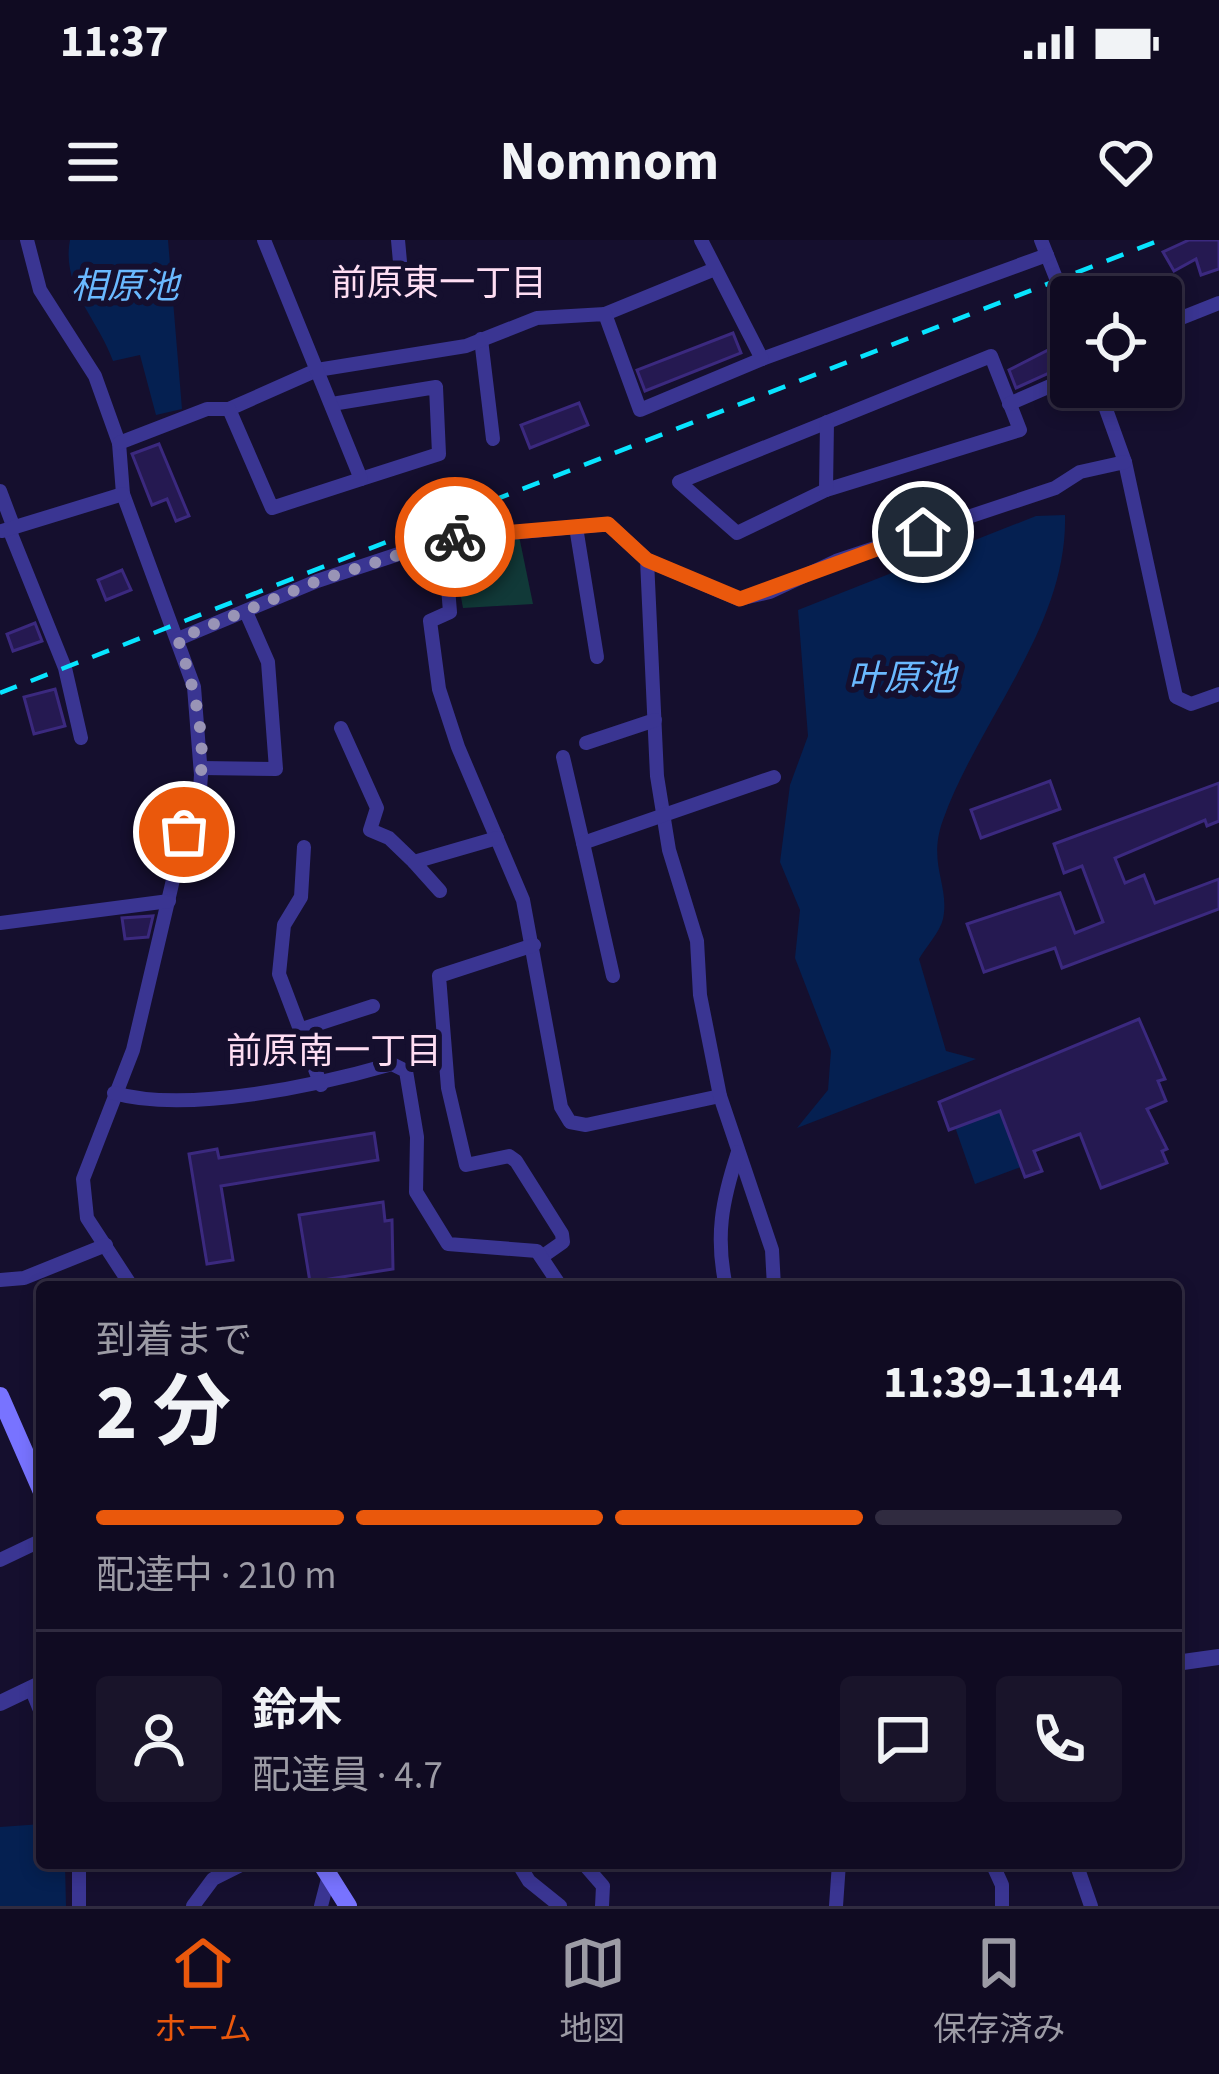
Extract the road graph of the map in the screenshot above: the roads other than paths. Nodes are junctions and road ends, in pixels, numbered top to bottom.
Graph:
1 (27, 240) edge
2 (263, 240) edge
3 (398, 240) edge
4 (701, 240) edge
5 (1044, 247) edge
6 (400, 262) dead end
7 (715, 269) junction
8 (1055, 276) edge
9 (1219, 303) edge
10 (605, 314) junction
11 (1182, 318) edge
12 (481, 339) junction
13 (762, 358) junction
14 (317, 370) junction
15 (1050, 386) edge
16 (332, 404) junction
17 (1009, 404) junction
18 (1106, 408) edge
19 (229, 409) junction
20 (827, 422) junction
21 (493, 439) dead end
22 (119, 443) junction
23 (1125, 462) junction
24 (362, 479) junction
25 (826, 490) junction
26 (0, 491) edge
27 (124, 494) junction
28 (576, 526) junction
29 (8, 530) edge
30 (444, 538) junction
31 (647, 560) junction
32 (246, 612) junction
33 (178, 639) junction
34 (597, 657) dead end
35 (1219, 694) edge
36 (655, 720) junction
37 (341, 728) dead end
38 (81, 738) dead end
39 (586, 743) dead end
40 (563, 757) dead end
41 (202, 768) junction
42 (775, 777) dead end
43 (664, 814) junction
44 (496, 838) junction
45 (584, 843) junction
46 (304, 847) dead end
47 (414, 862) junction
48 (440, 891) dead end
49 (170, 902) junction
50 (0, 922) edge
51 (534, 945) junction
52 (613, 976) dead end
53 (373, 1006) dead end
54 (299, 1030) junction
55 (321, 1084) junction
56 (114, 1093) junction
57 (720, 1096) junction
58 (739, 1151) junction
59 (106, 1245) junction
60 (543, 1256) junction
61 (52, 1267) junction
62 (0, 1280) edge
63 (52, 1281) edge
64 (128, 1281) edge
65 (558, 1281) edge
66 (725, 1281) edge
67 (774, 1281) edge
68 (0, 1396) edge
69 (36, 1478) edge
70 (36, 1543) edge
71 (0, 1560) edge
72 (1219, 1657) edge
73 (1182, 1662) edge
74 (36, 1686) edge
75 (0, 1702) edge
76 (79, 1869) edge
77 (209, 1869) edge
78 (233, 1869) edge
79 (326, 1869) edge
80 (327, 1869) edge
81 (522, 1869) edge
82 (588, 1869) edge
83 (839, 1869) edge
84 (995, 1869) edge
85 (1078, 1869) edge
86 (213, 1879) junction
87 (79, 1906) edge
88 (193, 1906) edge
89 (321, 1906) edge
90 (348, 1906) edge
91 (560, 1906) edge
92 (602, 1906) edge
93 (836, 1906) edge
94 (1002, 1906) edge
95 (1090, 1906) edge

1 - 22 street
2 - 14 street
3 - 6 street
4 - 7 street
5 - 8 street
5 - 13 street
7 - 10 street
7 - 13 street
9 - 11 street
10 - 12 street
10 - 13 street
12 - 14 street
12 - 21 street
14 - 16 street
14 - 19 street
15 - 17 street
16 - 24 street
16 - 24 street
17 - 20 street
17 - 25 street
18 - 23 street
19 - 22 street
19 - 24 street
20 - 25 street
20 - 25 street
22 - 27 street
23 - 31 street
23 - 35 street
26 - 29 street
27 - 29 street
27 - 33 street
28 - 30 street
28 - 31 street
28 - 34 street
29 - 38 street
30 - 32 street
30 - 44 street
31 - 36 street
32 - 33 street
32 - 41 street
33 - 41 street
36 - 39 street
36 - 43 street
37 - 47 street
40 - 45 street
41 - 49 street
42 - 43 street
43 - 45 street
43 - 57 street
44 - 47 street
44 - 51 street
45 - 52 street
46 - 54 street
47 - 48 street
49 - 50 street
49 - 56 street
51 - 57 street
51 - 60 street
53 - 54 street
54 - 55 street
55 - 56 street
55 - 60 street
56 - 59 street
57 - 58 street
58 - 66 street
58 - 67 street
59 - 61 street
59 - 64 street
60 - 65 street
61 - 62 street
61 - 63 street
68 - 69 main road
70 - 71 street
72 - 73 street
74 - 75 street
76 - 87 street
77 - 86 street
78 - 86 street
79 - 89 street
80 - 90 main road
81 - 91 street
82 - 92 street
83 - 93 street
84 - 94 street
85 - 95 street
86 - 88 street

